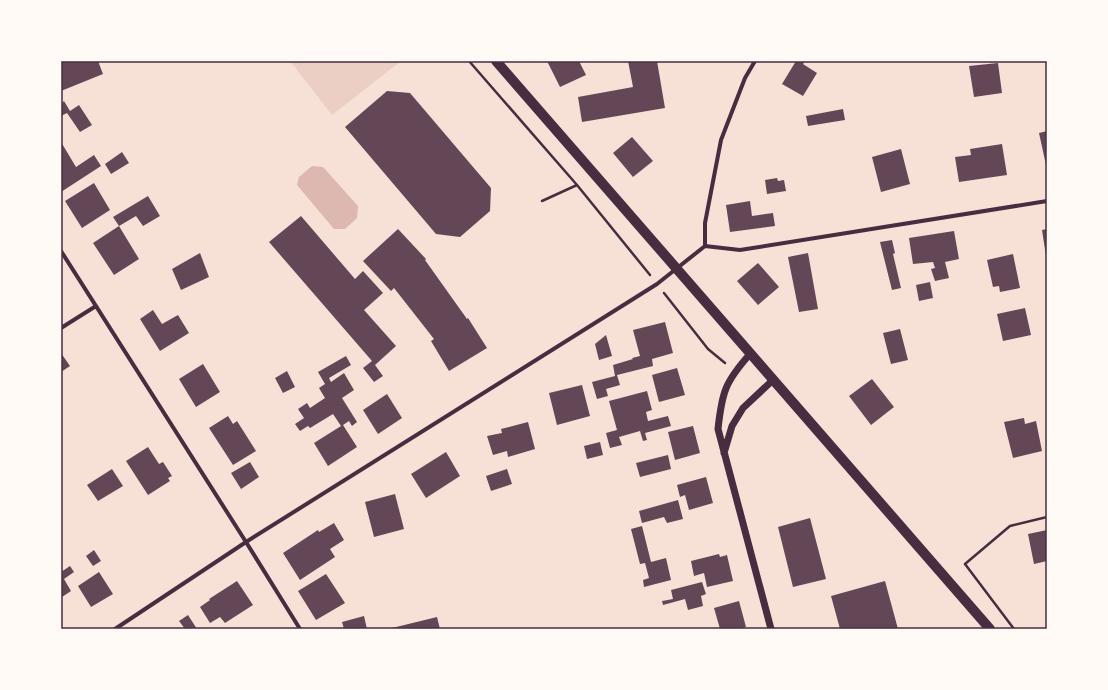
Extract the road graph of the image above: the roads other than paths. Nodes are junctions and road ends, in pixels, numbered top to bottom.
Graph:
1 (496, 61) edge
2 (756, 61) edge
3 (1047, 201) edge
4 (705, 246) junction
5 (61, 251) edge
6 (677, 269) junction
7 (96, 306) junction
8 (61, 328) edge
9 (750, 354) junction
10 (773, 380) junction
11 (724, 453) junction
12 (246, 542) junction
13 (115, 629) edge
14 (300, 629) edge
15 (771, 629) edge
16 (990, 629) edge

1 - 6 main road
2 - 4 street
3 - 4 street
4 - 6 street
5 - 7 street
6 - 9 main road
6 - 12 street
7 - 8 street
7 - 12 street
9 - 10 main road
9 - 11 street
10 - 11 street
10 - 16 main road
11 - 15 street
12 - 13 street
12 - 14 street

